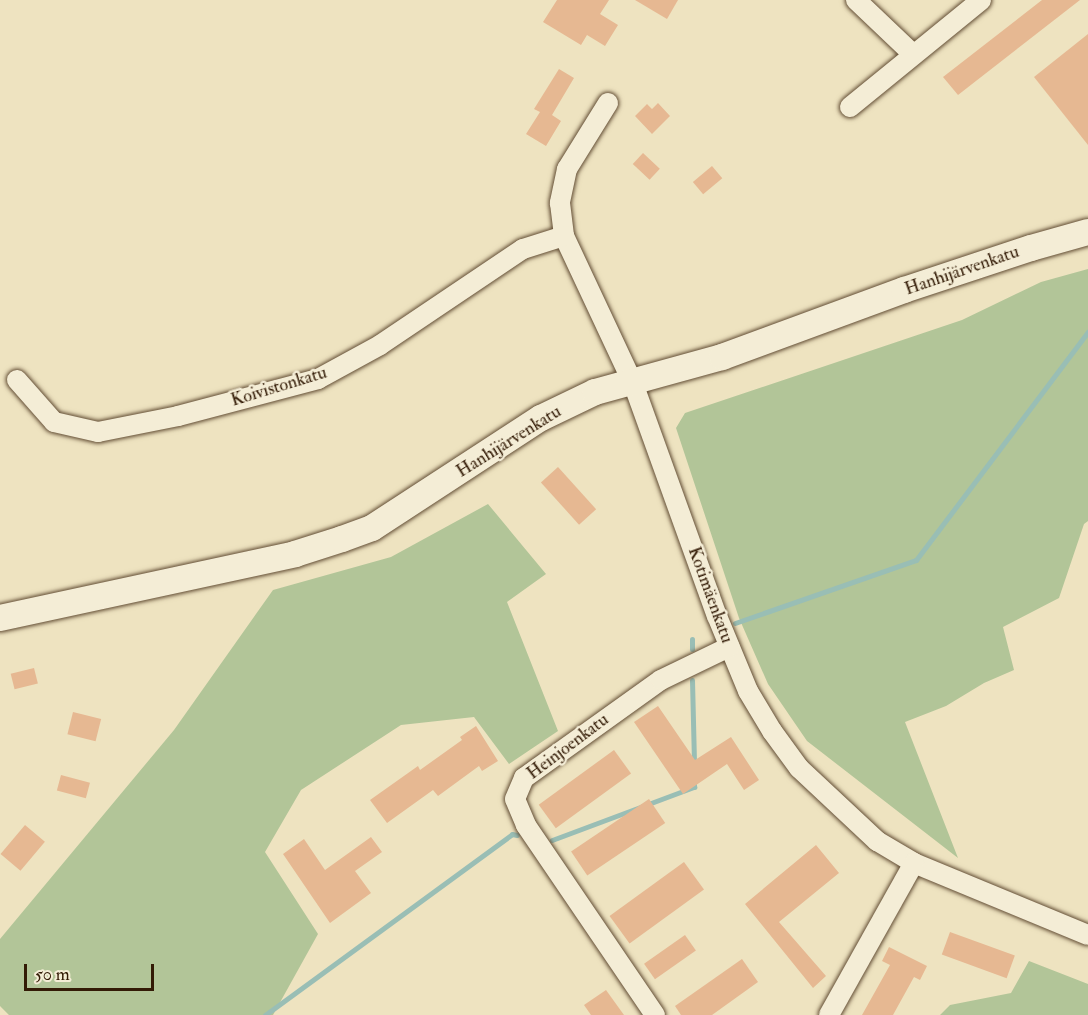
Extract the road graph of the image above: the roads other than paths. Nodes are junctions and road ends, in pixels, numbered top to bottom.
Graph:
1 (856, 0) edge
2 (981, 0) edge
3 (913, 54) junction
4 (608, 103) dead end
5 (850, 107) dead end
6 (1088, 232) edge
7 (564, 236) junction
8 (17, 380) dead end
9 (633, 383) junction
10 (0, 618) edge
11 (729, 647) junction
12 (914, 863) junction
13 (1088, 936) edge
14 (655, 1015) edge
15 (829, 1015) edge

1 - 3 street
2 - 3 street
3 - 5 street
4 - 7 street, Kotimäenkatu
6 - 9 street, Hanhijärvenkatu
7 - 8 street, Koivistonkatu
7 - 9 street, Kotimäenkatu
9 - 10 street, Hanhijärvenkatu
9 - 11 street, Kotimäenkatu
11 - 12 street, Kotimäenkatu
11 - 14 street, Heinjoenkatu
12 - 13 street, Kotimäenkatu
12 - 15 street

